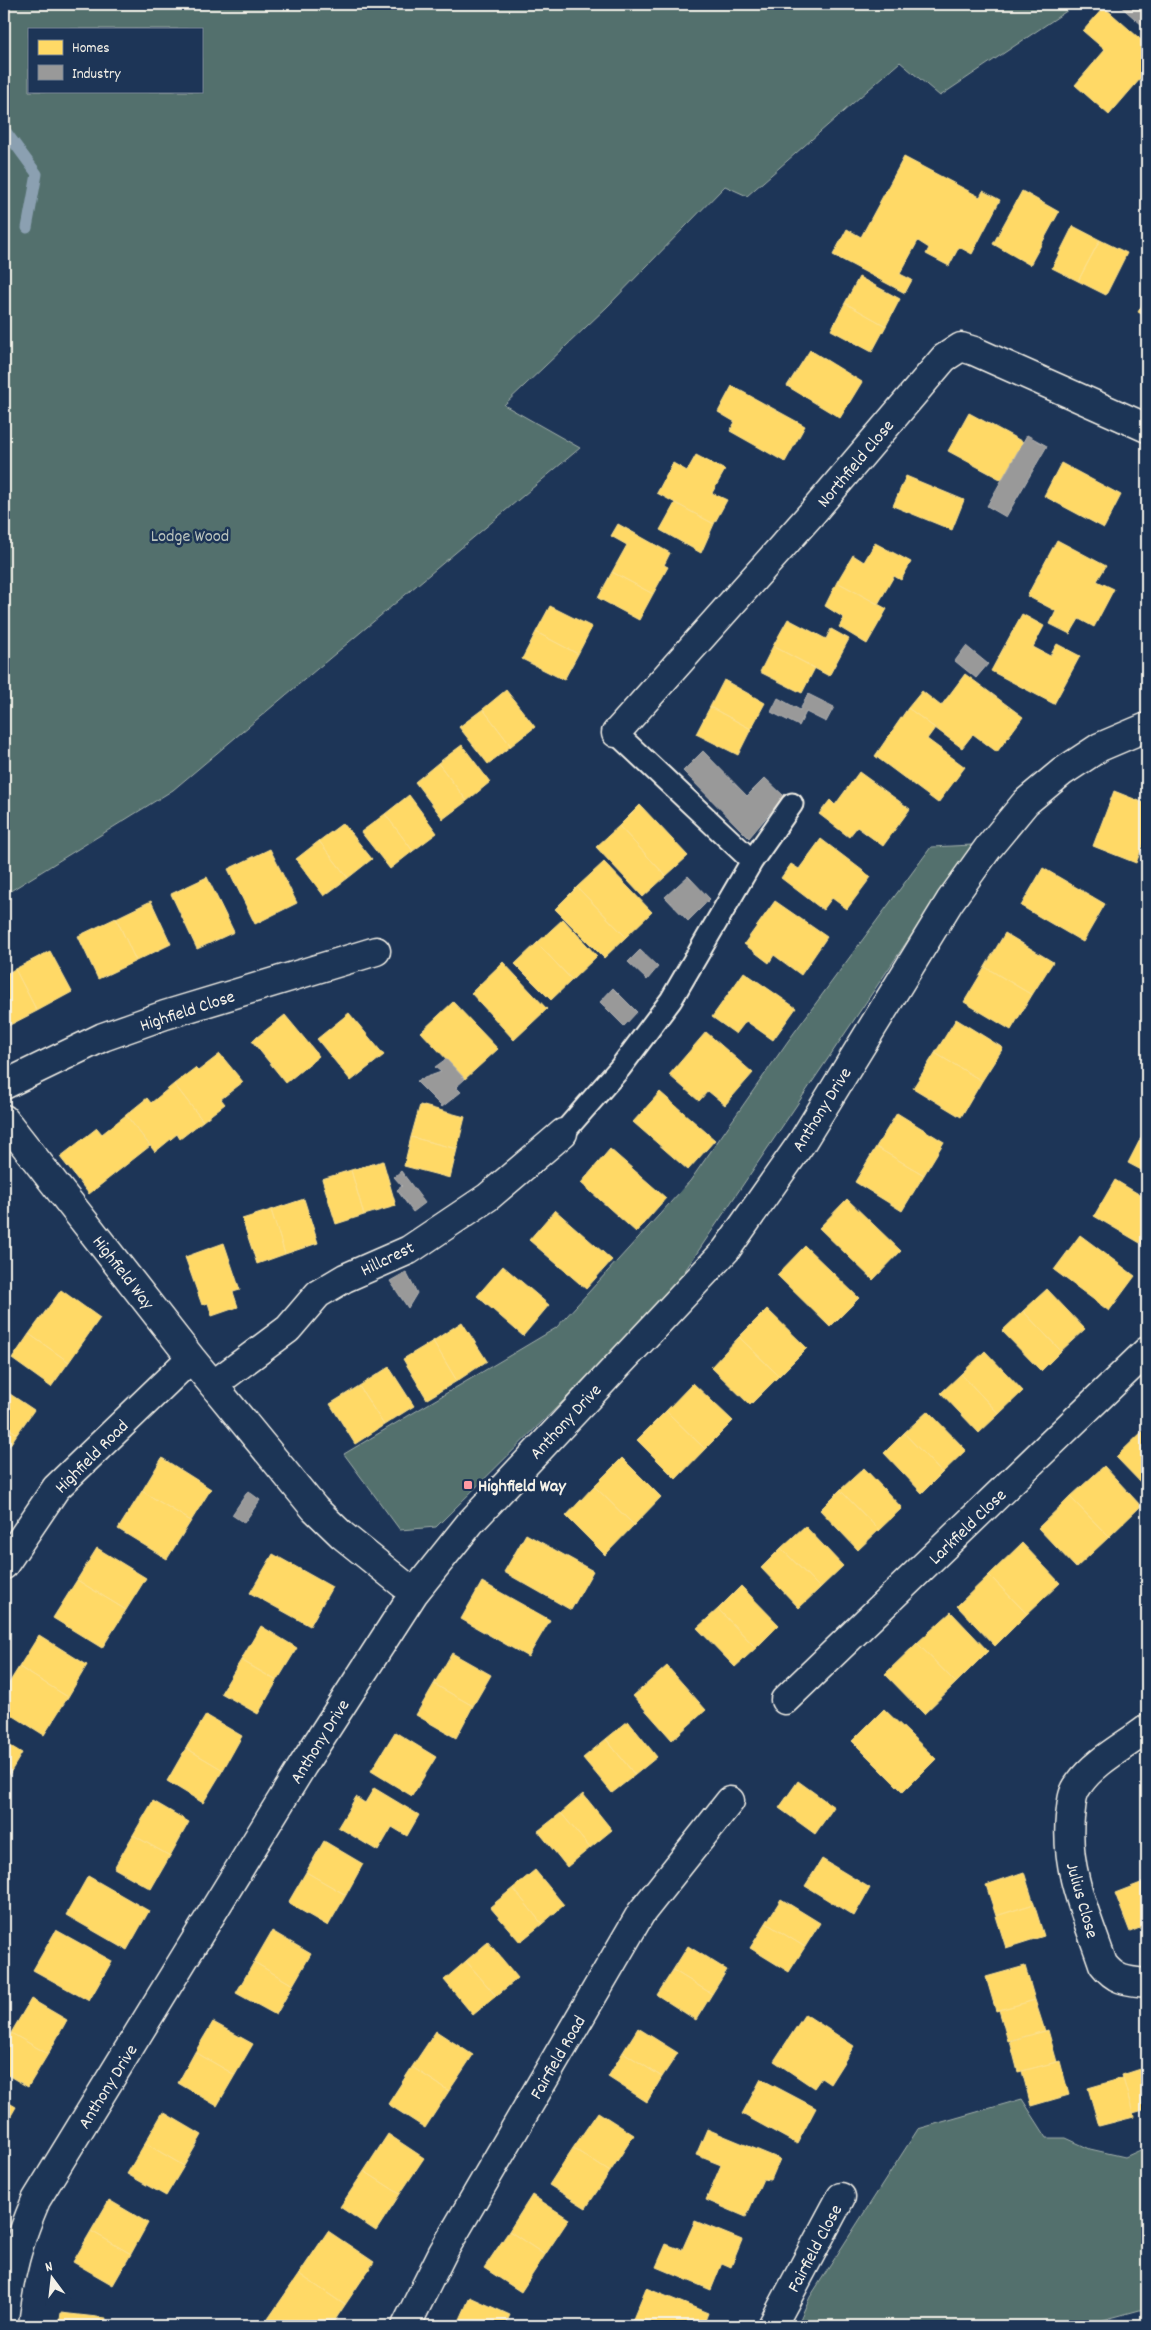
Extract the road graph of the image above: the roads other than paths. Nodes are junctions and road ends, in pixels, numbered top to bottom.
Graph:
1 (1147, 428) edge
2 (1147, 727) edge
3 (616, 733) joint
4 (792, 804) dead end
5 (752, 861) junction
6 (376, 951) dead end
7 (4, 1085) edge
8 (4, 1119) edge
9 (563, 1133) joint
10 (1147, 1351) edge
11 (191, 1358) junction
12 (213, 1385) junction
13 (4, 1565) edge
14 (414, 1593) junction
15 (785, 1700) dead end
16 (1147, 1729) edge
17 (730, 1802) dead end
18 (1147, 1983) edge
19 (842, 2197) dead end
20 (4, 2318) edge
21 (406, 2326) edge
22 (772, 2326) edge

1 - 3 street, Northfield Close
2 - 14 street, Anthony Drive
3 - 5 lane
4 - 5 lane
5 - 9 lane
6 - 7 street, Highfield Close
8 - 11 street, Highfield Way
9 - 12 street, Hillcrest
10 - 15 street, Larkfield Close
11 - 12 street, Highfield Way
11 - 13 street, Highfield Road
12 - 14 street, Highfield Way
14 - 20 street, Anthony Drive
16 - 18 street, Julius Close
17 - 21 street, Fairfield Road
19 - 22 street, Fairfield Close

